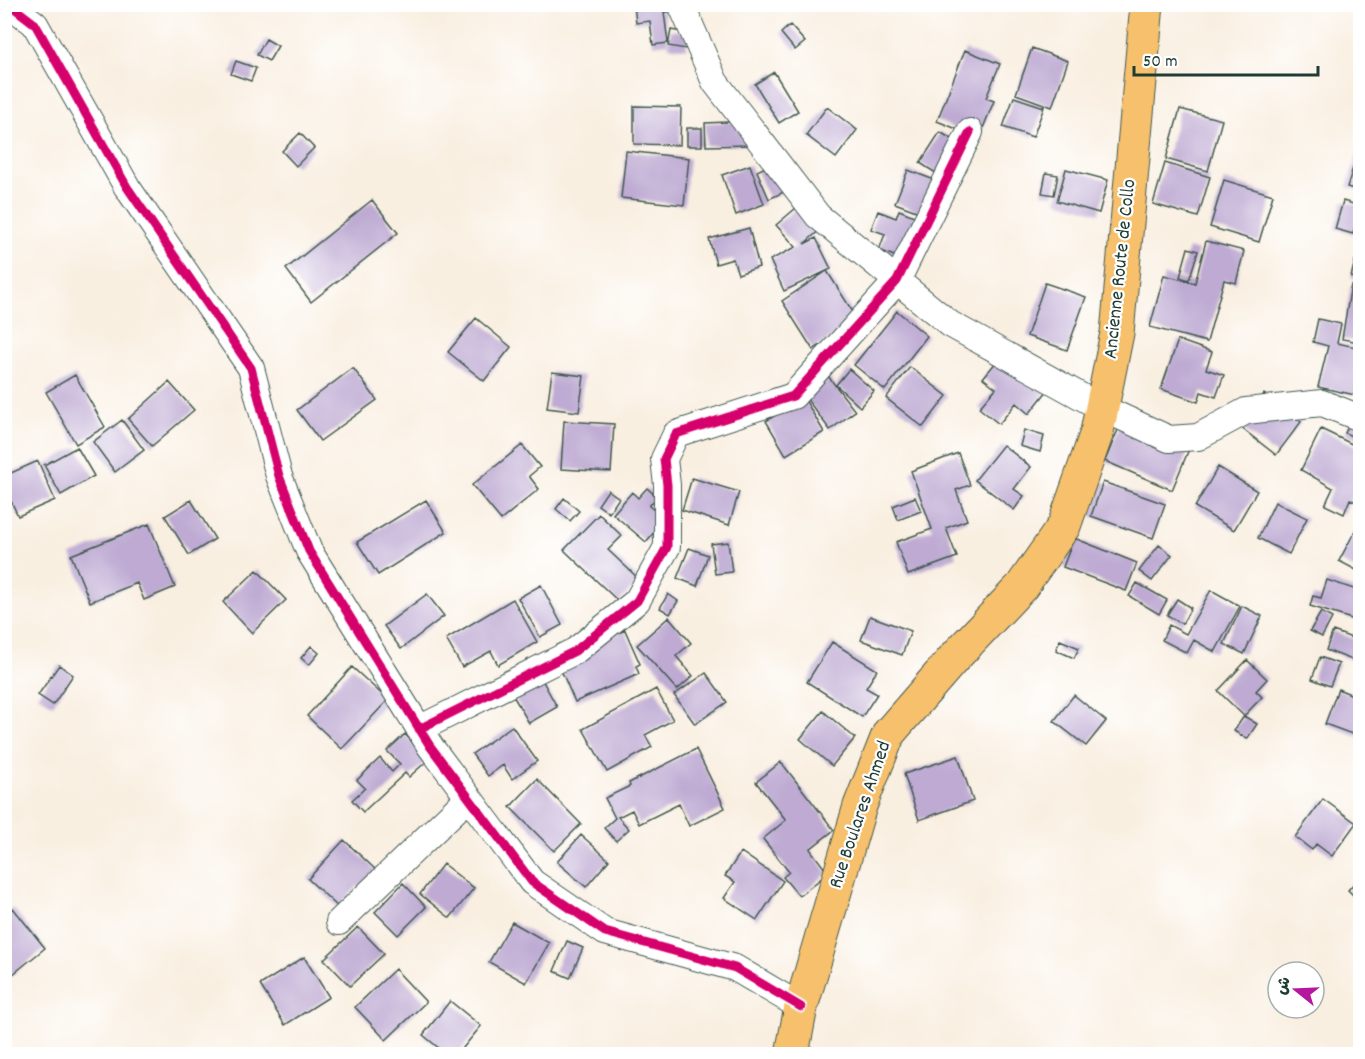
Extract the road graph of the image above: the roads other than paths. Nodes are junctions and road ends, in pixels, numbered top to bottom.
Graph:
1 (9, 4) edge
2 (681, 4) edge
3 (1147, 4) edge
4 (970, 132) dead end
5 (897, 281) junction
6 (1102, 408) junction
7 (1360, 418) edge
8 (1064, 526) joint
9 (419, 729) junction
10 (468, 798) junction
11 (339, 921) dead end
12 (801, 1007) junction
13 (792, 1054) edge

1 - 9 street
2 - 5 street
3 - 6 main road, Ancienne Route de Collo
4 - 5 street
5 - 6 street
5 - 9 street
6 - 7 street
6 - 8 main road, Ancienne Route de Collo
8 - 12 main road, Rue Boulares Ahmed
9 - 10 street
10 - 11 street
10 - 12 street
12 - 13 main road, Rue Boulares Ahmed

